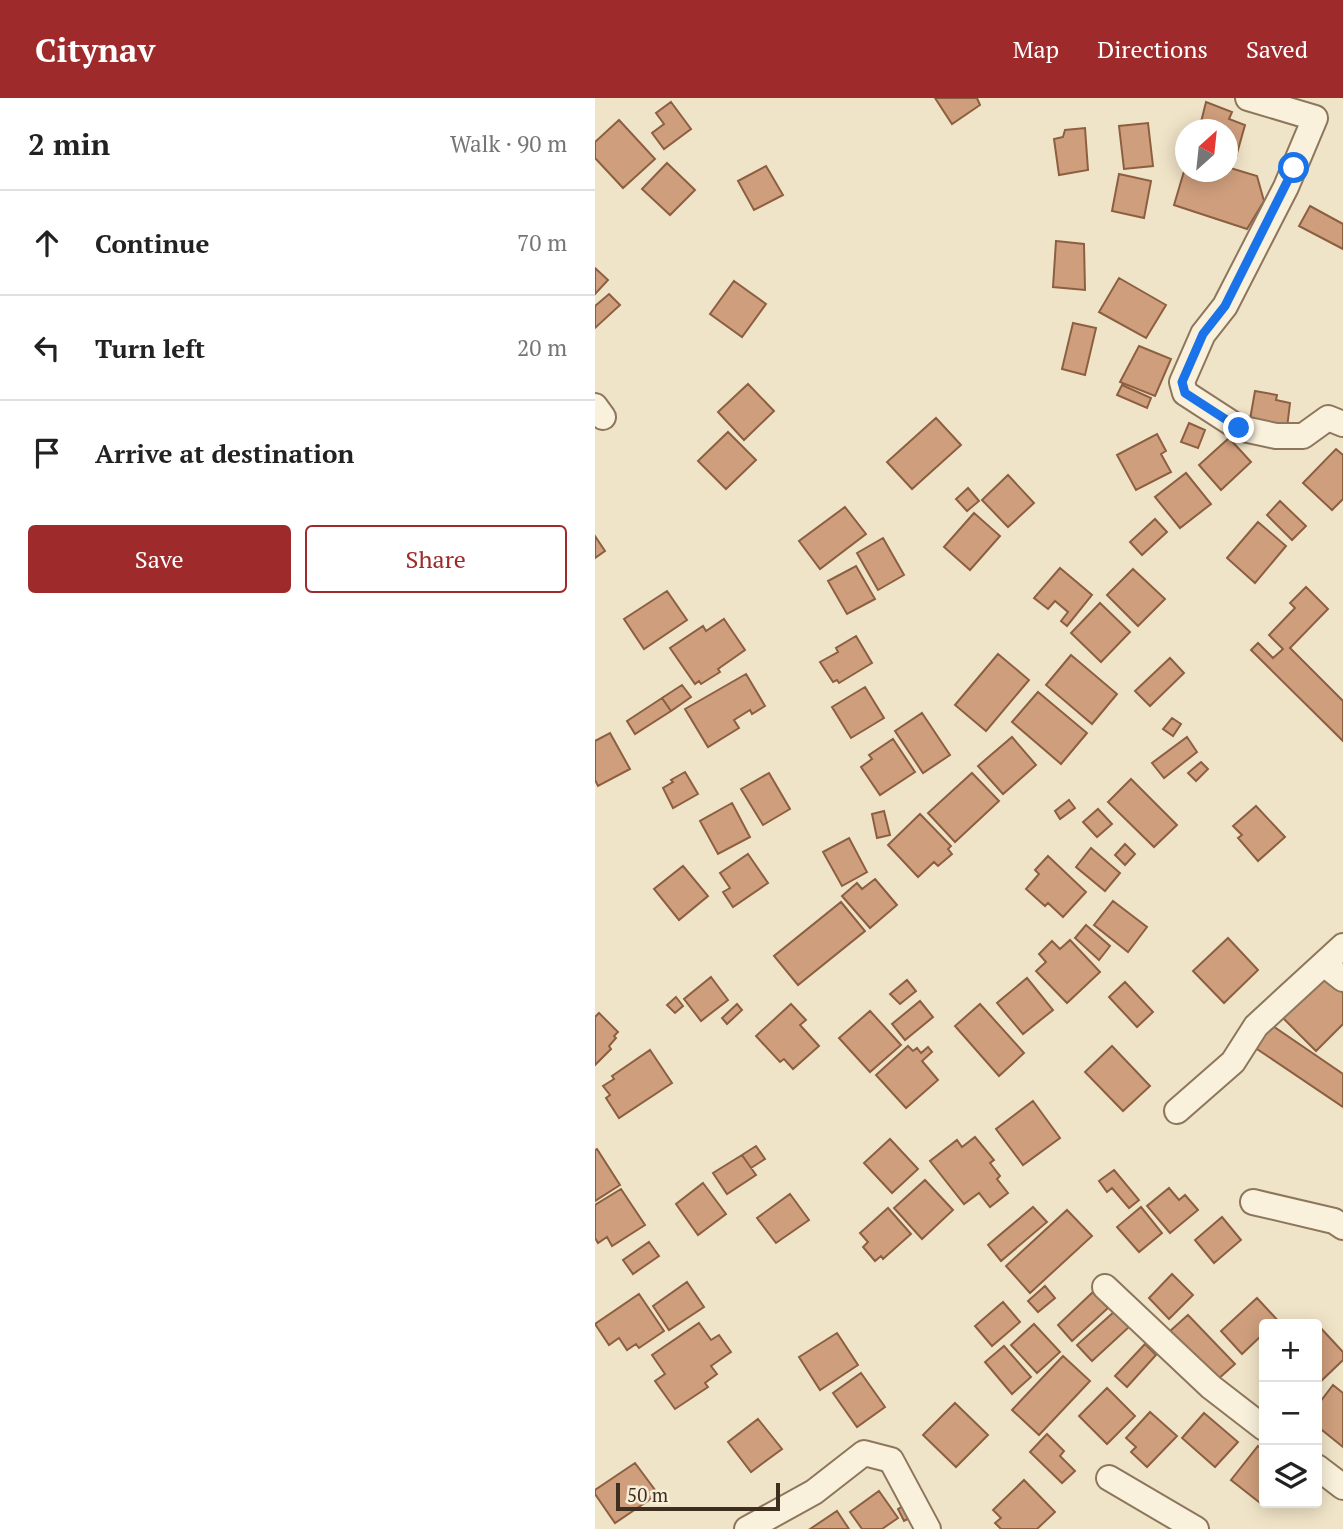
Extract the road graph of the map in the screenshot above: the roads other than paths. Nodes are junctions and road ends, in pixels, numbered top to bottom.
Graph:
1 (1248, 98) edge
2 (1343, 424) edge
3 (1343, 946) edge
4 (1333, 972) edge
5 (1177, 1111) dead end
6 (1253, 1202) dead end
7 (1343, 1227) edge
8 (1105, 1287) dead end
9 (1259, 1424) edge
10 (1322, 1471) edge
11 (1109, 1478) dead end
12 (1343, 1487) edge
13 (747, 1529) edge
14 (928, 1529) edge
15 (1196, 1529) edge

1 - 2 street
3 - 4 street
4 - 5 street
6 - 7 street
8 - 9 street
10 - 12 street
11 - 15 street
13 - 14 street

